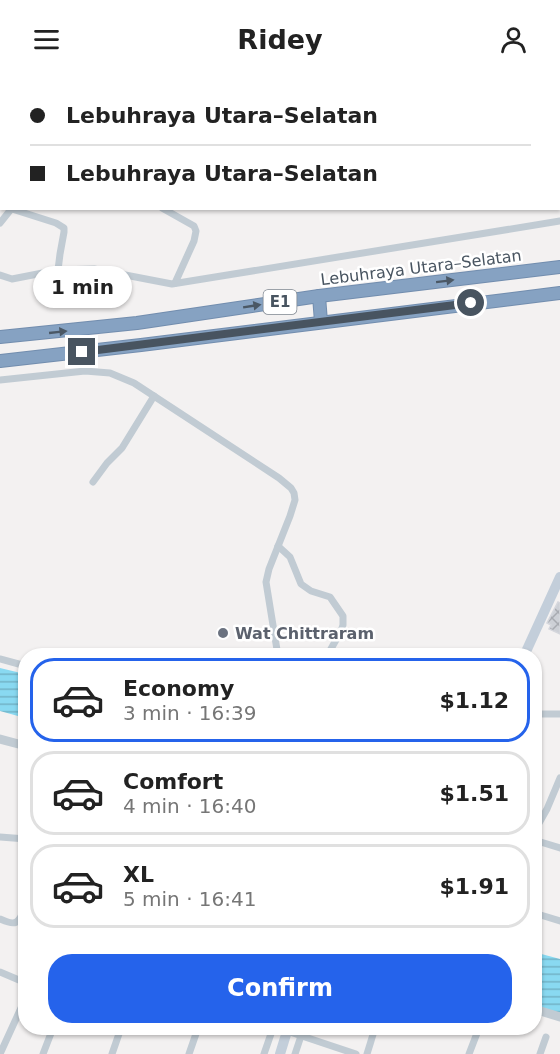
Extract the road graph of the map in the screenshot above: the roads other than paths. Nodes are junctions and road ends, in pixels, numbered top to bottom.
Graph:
1 (11, 210) edge
2 (15, 210) edge
3 (166, 210) edge
4 (560, 221) edge
5 (0, 223) edge
6 (560, 267) edge
7 (58, 270) junction
8 (0, 275) edge
9 (175, 283) junction
10 (560, 293) edge
11 (319, 296) junction
12 (321, 322) junction
13 (0, 338) edge
14 (0, 361) edge
15 (0, 380) edge
16 (154, 396) junction
17 (93, 482) dead end
18 (278, 546) junction
19 (560, 577) edge
20 (277, 648) edge
21 (331, 648) edge
22 (528, 648) edge
23 (0, 659) edge
24 (18, 664) edge
25 (542, 714) edge
26 (560, 714) edge
27 (0, 739) edge
28 (18, 744) edge
29 (560, 778) edge
30 (542, 818) edge
31 (0, 837) edge
32 (18, 838) edge
33 (542, 842) edge
34 (560, 848) edge
35 (542, 915) edge
36 (0, 919) edge
37 (18, 920) edge
38 (560, 921) edge
39 (0, 972) edge
40 (18, 980) edge
41 (542, 1011) edge
42 (18, 1015) edge
43 (560, 1017) edge
44 (50, 1035) edge
45 (119, 1035) edge
46 (196, 1035) edge
47 (271, 1035) edge
48 (285, 1035) edge
49 (373, 1035) edge
50 (476, 1035) edge
51 (301, 1036) joint
52 (546, 1037) dead end
53 (0, 1054) edge
54 (43, 1054) edge
55 (112, 1054) edge
56 (189, 1054) edge
57 (264, 1054) edge
58 (280, 1054) edge
59 (295, 1054) edge
60 (356, 1054) edge
61 (367, 1054) edge
62 (469, 1054) edge
63 (540, 1054) edge

1 - 5 street
2 - 7 street
3 - 9 street
4 - 9 street
11 -> 6 highway, Lebuhraya Utara–Selatan / E1
7 - 8 street
7 - 9 street
10 - 12 highway, E1
11 - 12 highway
13 -> 11 highway, Lebuhraya Utara–Selatan / E1
12 - 14 highway, E1
15 - 16 street
16 - 17 street
16 - 18 street
18 - 20 street
18 - 21 street
19 - 22 main road
23 - 24 street
25 - 26 street
27 - 28 street
29 - 30 street
31 - 32 street
33 - 34 street
35 - 38 street
36 - 37 street
39 - 40 street
41 - 43 street
42 - 53 street
44 - 54 street
45 - 55 street
46 - 56 street
47 - 57 street
48 - 58 main road
49 - 61 street
50 - 62 street
51 - 59 street
51 - 60 street
52 - 63 street

